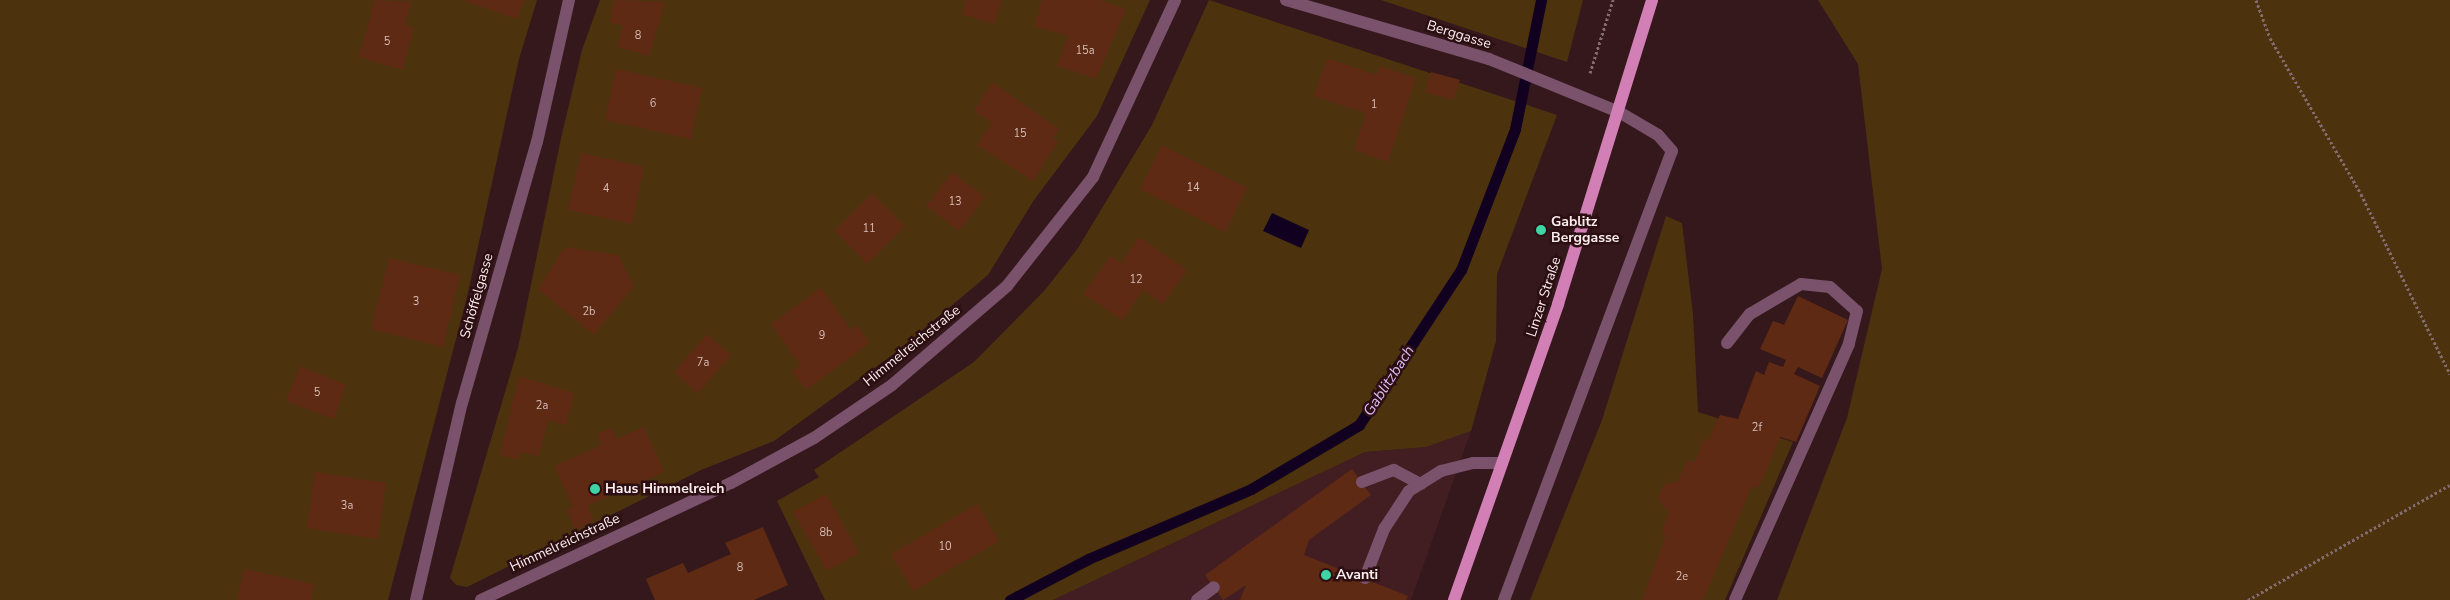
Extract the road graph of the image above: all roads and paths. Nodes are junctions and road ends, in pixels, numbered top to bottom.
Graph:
1 (569, 0) edge
2 (1175, 0) edge
3 (1286, 0) edge
4 (1613, 0) edge
5 (1652, 0) edge
6 (2256, 0) edge
7 (1582, 97) junction
8 (1619, 112) junction
9 (1727, 343) dead end
10 (2450, 374) edge
11 (1502, 463) junction
12 (1362, 482) dead end
13 (1420, 484) junction
14 (2450, 485) edge
15 (1365, 578) dead end
16 (1214, 587) dead end
17 (416, 600) edge
18 (481, 600) edge
19 (1197, 600) edge
20 (1454, 600) edge
21 (1504, 600) edge
22 (1735, 600) edge
23 (2248, 600) edge

1 - 17 street, Schöffelgasse
2 - 18 street, Himmelreichstraße
3 - 7 street, Berggasse
4 - 7 path
5 - 8 main road, Linzer Straße
6 - 10 path
7 - 8 street, Berggasse
8 - 11 main road, Linzer Straße
8 - 21 street, Berggasse
9 - 22 street
11 - 13 street
11 - 20 main road, Linzer Straße
12 - 13 street
13 - 15 street
14 - 23 path
16 - 19 street

